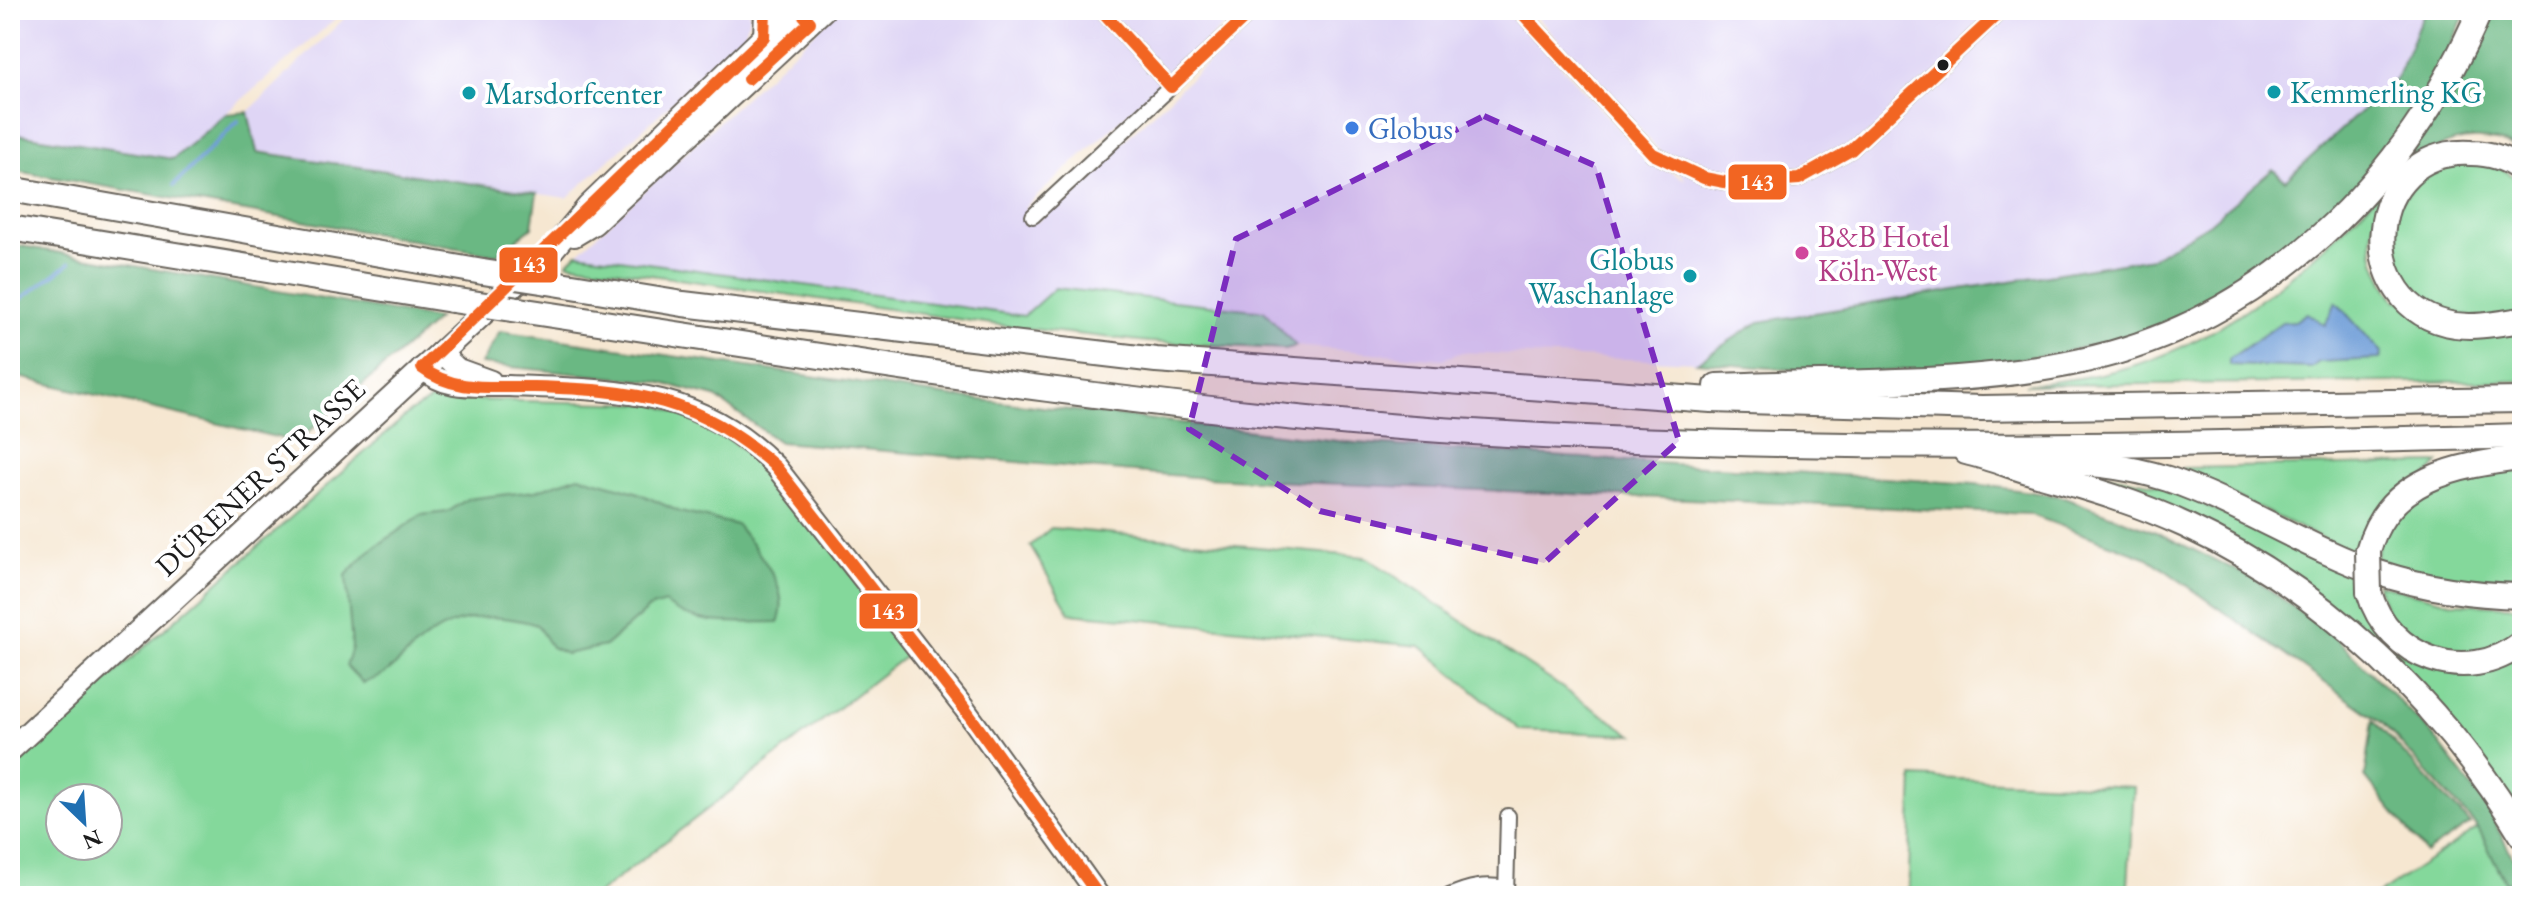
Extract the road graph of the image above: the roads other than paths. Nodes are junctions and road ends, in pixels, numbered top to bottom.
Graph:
1 (765, 10) edge
2 (1101, 10) edge
3 (1253, 10) edge
4 (1519, 10) edge
5 (2002, 10) edge
6 (2480, 10) edge
7 (799, 16) edge
8 (764, 37) junction
9 (1171, 87) junction
10 (2522, 170) edge
11 (10, 189) edge
12 (1033, 216) dead end
13 (10, 228) edge
14 (553, 249) junction
15 (2522, 320) edge
16 (440, 352) junction
17 (422, 368) junction
18 (506, 386) junction
19 (1611, 392) junction
20 (2522, 400) edge
21 (2522, 436) edge
22 (1932, 444) junction
23 (1992, 458) junction
24 (2522, 458) edge
25 (2522, 596) edge
26 (2522, 643) edge
27 (10, 750) edge
28 (1508, 816) dead end
29 (2522, 835) edge
30 (1506, 892) edge
31 (1099, 896) edge
32 (1449, 896) edge

1 - 8 street
2 - 9 street
3 - 9 street
4 - 5 street
6 - 19 highway
7 - 8 main road, DÜRENER STRASSE
7 - 14 main road, DÜRENER STRASSE
8 - 14 main road, DÜRENER STRASSE
9 - 12 street
10 - 15 highway
11 - 19 highway, bridge
13 - 22 highway, bridge
14 - 16 main road, DÜRENER STRASSE
16 - 17 main road, DÜRENER STRASSE
16 - 18 street
17 - 18 street
17 - 27 main road, DÜRENER STRASSE
18 - 31 street
19 - 20 highway
21 - 22 highway
22 - 23 highway
23 - 25 highway
23 - 29 highway
24 - 26 highway, bridge
28 - 30 street
30 - 32 street

